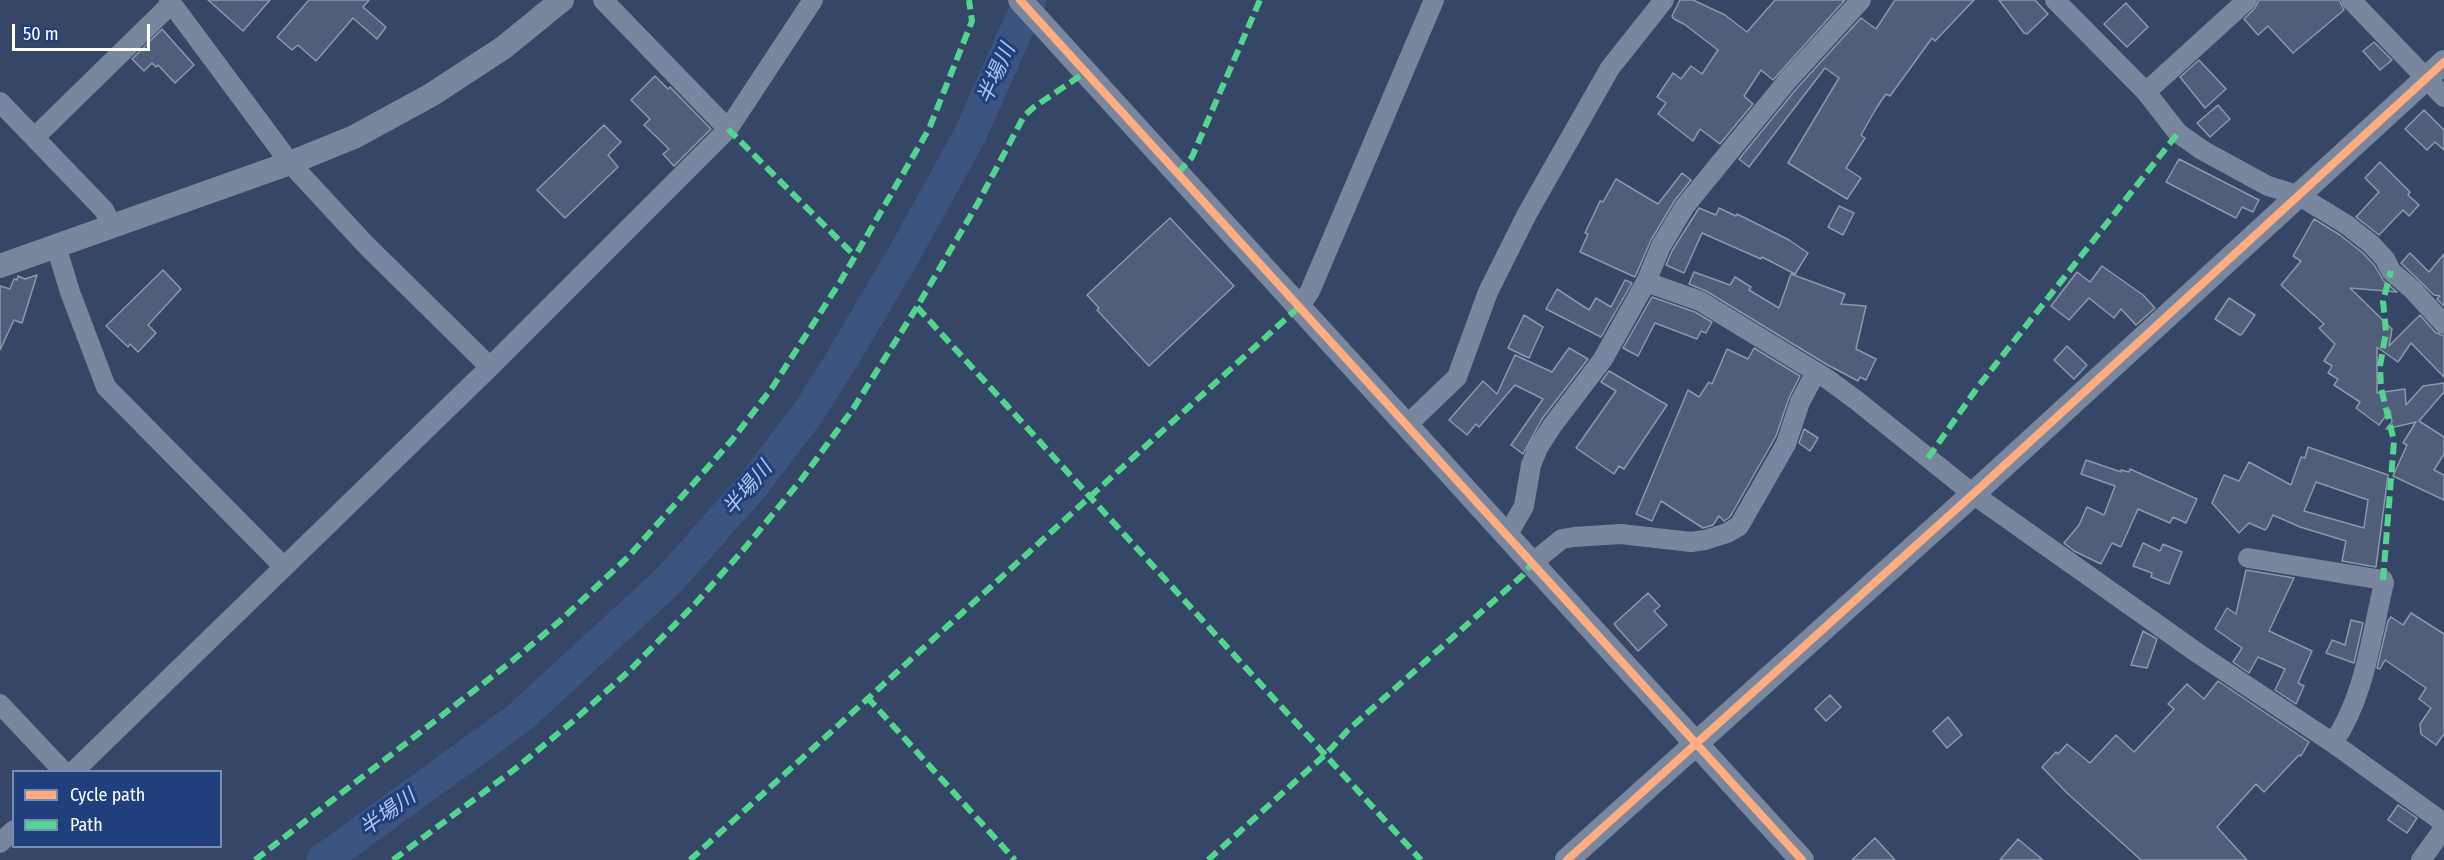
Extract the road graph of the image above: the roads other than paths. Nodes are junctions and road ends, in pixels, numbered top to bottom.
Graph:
1 (562, 0) edge
2 (603, 0) edge
3 (813, 0) edge
4 (1020, 0) edge
5 (1434, 0) edge
6 (1664, 0) edge
7 (1861, 0) edge
8 (2055, 0) edge
9 (2247, 0) edge
10 (2351, 0) edge
11 (170, 2) edge
12 (2435, 70) edge
13 (2146, 92) junction
14 (2444, 97) edge
15 (0, 102) edge
16 (728, 129) junction
17 (35, 137) junction
18 (290, 163) junction
19 (2298, 195) junction
20 (112, 226) junction
21 (56, 246) junction
22 (0, 266) edge
23 (1646, 282) junction
24 (1300, 306) junction
25 (2444, 324) edge
26 (490, 367) junction
27 (1816, 372) junction
28 (1407, 425) junction
29 (1972, 494) junction
30 (1507, 536) junction
31 (2248, 558) dead end
32 (1532, 563) junction
33 (284, 567) junction
34 (0, 704) edge
35 (2333, 743) junction
36 (1696, 744) junction
37 (63, 770) edge
38 (74, 770) edge
39 (2444, 823) edge
40 (2444, 828) edge
41 (12, 832) edge
42 (0, 843) edge
43 (1567, 860) edge
44 (1802, 860) edge
45 (2421, 860) edge

1 - 18 street
2 - 16 street
3 - 16 street
4 - 24 street
5 - 24 street
6 - 28 street
7 - 23 street
8 - 13 street
9 - 13 street
10 - 12 street
11 - 17 street
11 - 18 street
12 - 14 street
12 - 19 street
13 - 19 street
15 - 17 street
16 - 26 street
17 - 20 street
18 - 20 street
18 - 26 street
19 - 25 street
19 - 29 street
20 - 21 street
21 - 22 street
21 - 33 street
23 - 27 street
23 - 30 street
24 - 28 street
26 - 33 street
27 - 29 street
27 - 32 street
28 - 30 street
29 - 35 street
29 - 36 street
30 - 32 street
31 - 35 street
32 - 36 street
33 - 38 street
34 - 37 street
35 - 39 street
36 - 43 street
36 - 44 street
40 - 45 street
41 - 42 street

